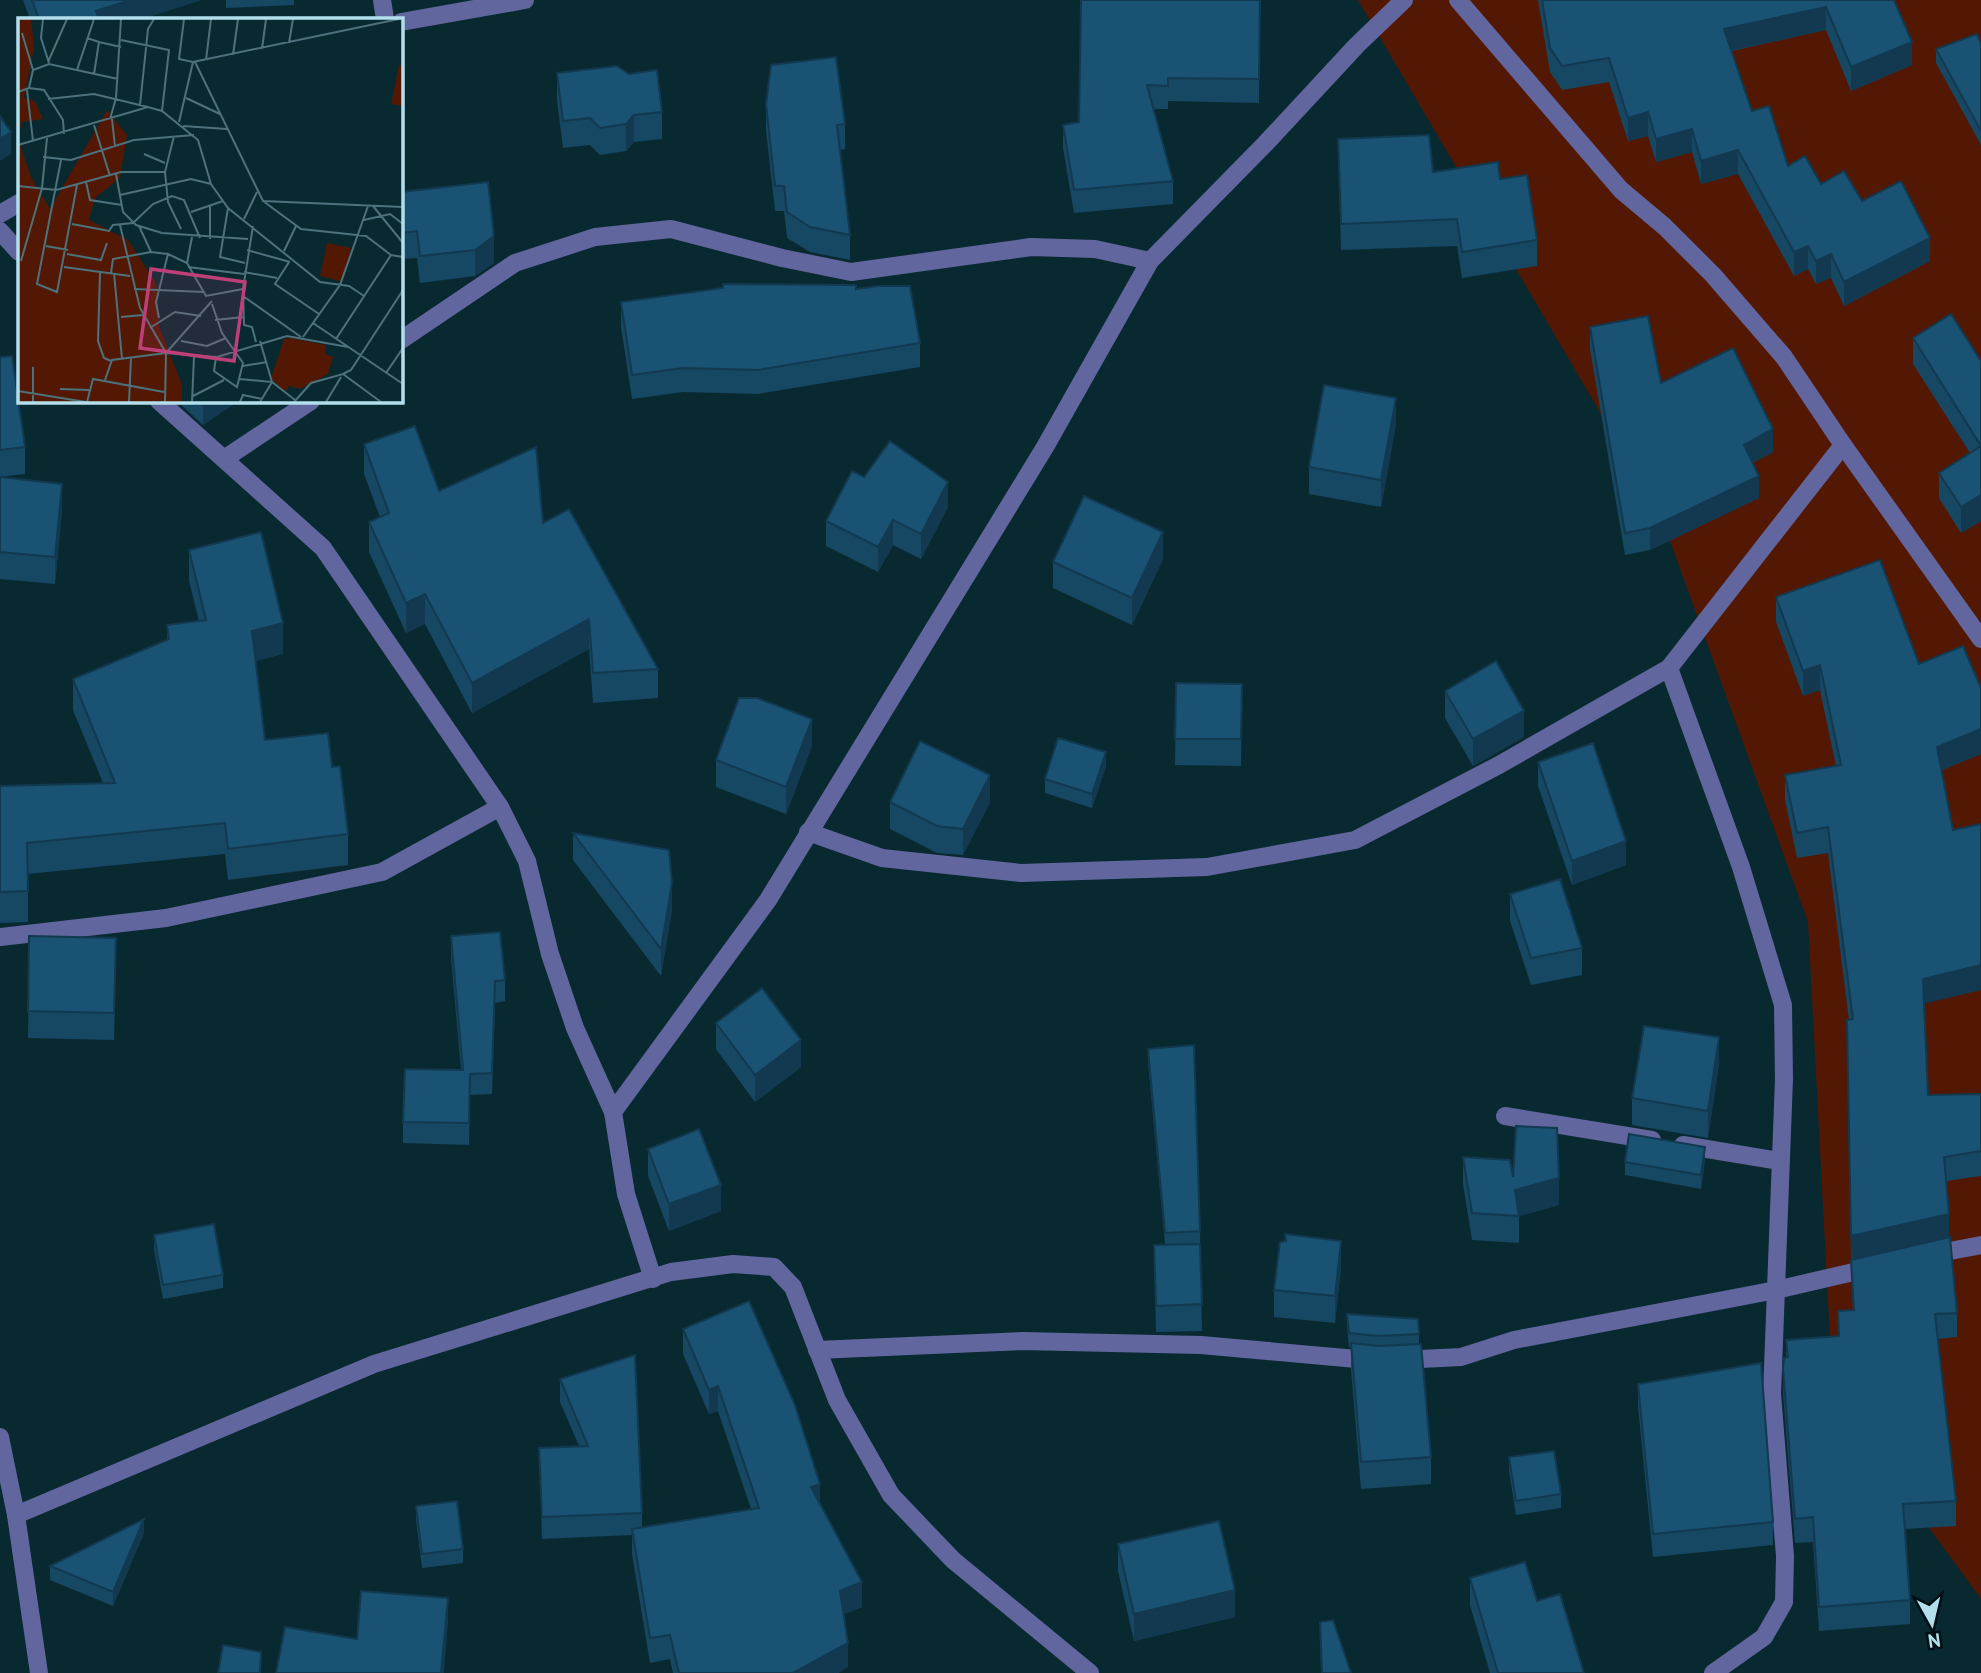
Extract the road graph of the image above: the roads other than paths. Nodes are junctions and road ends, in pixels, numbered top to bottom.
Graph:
1 (382, 0) edge
2 (525, 0) edge
3 (1404, 0) edge
4 (1458, 0) edge
5 (385, 18) edge
6 (402, 22) edge
7 (18, 204) edge
8 (0, 214) edge
9 (0, 231) edge
10 (18, 252) edge
11 (1150, 261) junction
12 (402, 339) edge
13 (160, 402) edge
14 (309, 402) edge
15 (1843, 445) junction
16 (223, 459) junction
17 (1981, 639) edge
18 (1669, 668) junction
19 (500, 807) junction
20 (808, 832) junction
21 (0, 937) edge
22 (613, 1112) junction
23 (1506, 1115) dead end
24 (1780, 1161) junction
25 (1981, 1245) edge
26 (653, 1279) junction
27 (1776, 1290) junction
28 (817, 1350) junction
29 (0, 1437) edge
30 (16, 1515) junction
31 (39, 1673) edge
32 (1090, 1673) edge
33 (1713, 1673) edge

1 - 5 street
2 - 6 street
3 - 11 street
4 - 15 street
7 - 8 street
9 - 10 street
11 - 12 street
11 - 20 street
13 - 16 street
14 - 16 street
15 - 17 street
15 - 18 street
16 - 19 street
18 - 20 street
18 - 24 street
19 - 21 street
19 - 22 street
20 - 22 street
22 - 26 street
23 - 24 street
24 - 27 street
25 - 27 street
26 - 28 street
26 - 30 street
27 - 28 street
27 - 33 street
28 - 32 street
29 - 30 street
30 - 31 street

